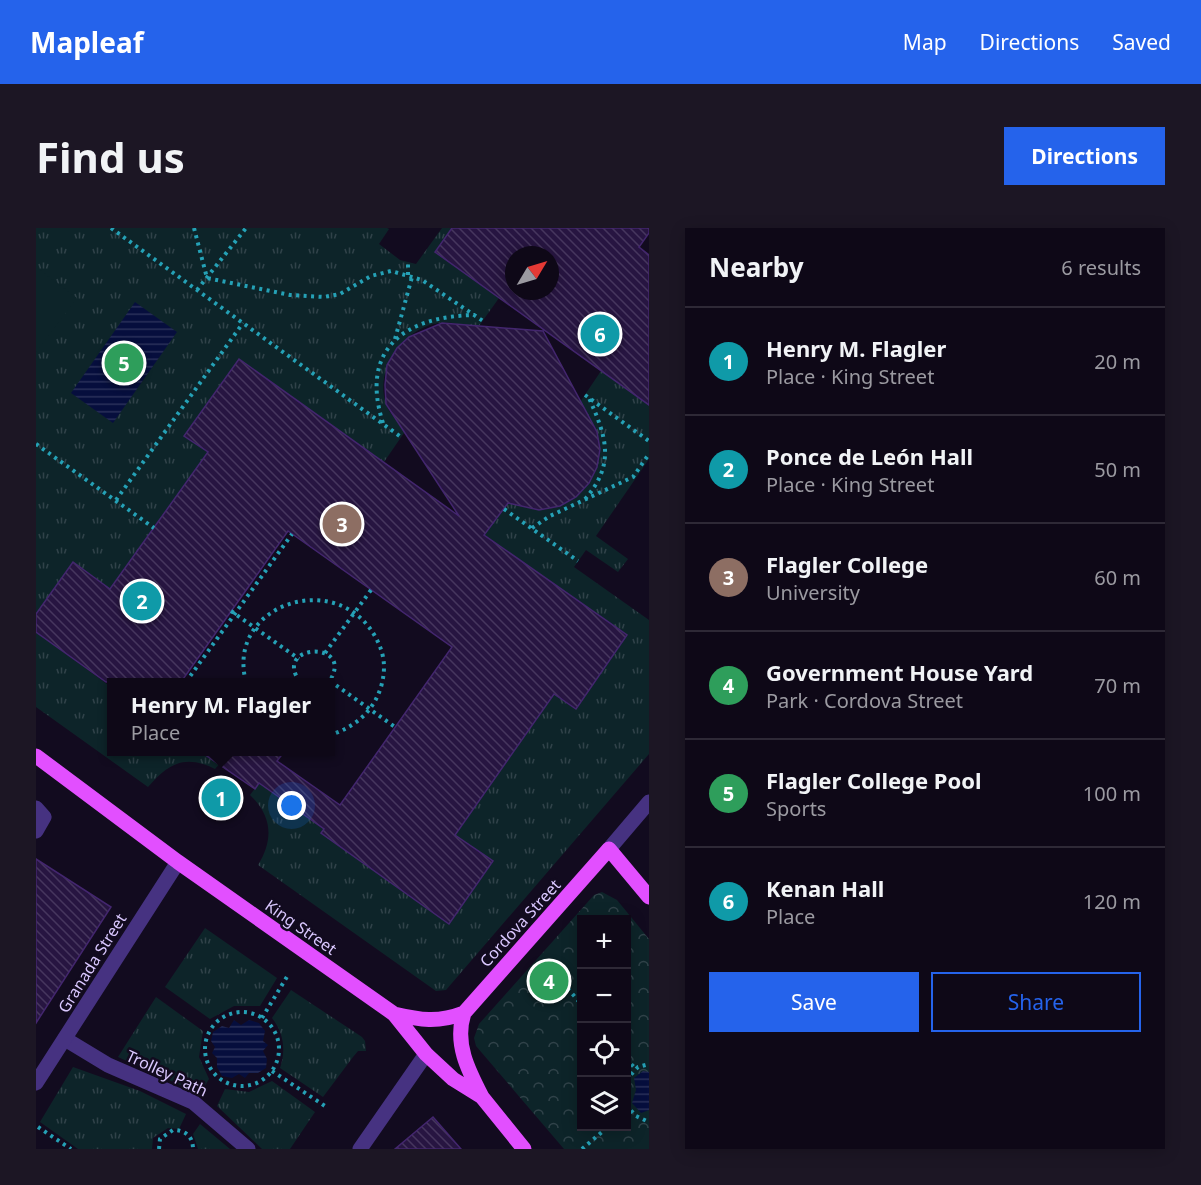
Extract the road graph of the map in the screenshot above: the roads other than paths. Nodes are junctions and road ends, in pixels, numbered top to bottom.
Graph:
1 (36, 756) edge
2 (649, 802) edge
3 (36, 808) edge
4 (36, 831) edge
5 (609, 849) junction
6 (178, 862) junction
7 (649, 897) edge
8 (464, 1012) junction
9 (394, 1014) junction
10 (66, 1039) junction
11 (426, 1054) junction
12 (36, 1083) edge
13 (482, 1097) junction
14 (248, 1149) edge
15 (360, 1149) edge
16 (524, 1149) edge

1 - 6 main road, King Street
2 - 5 street, Cordova Street
3 - 4 street
5 - 7 main road
5 - 8 main road, Cordova Street
6 - 9 main road, King Street
6 - 10 street, Granada Street
8 - 9 main road, Cordova Street
8 - 13 main road
9 - 11 main road, King Street
10 - 12 street, Granada Street
10 - 14 street, Trolley Path
11 - 13 main road, King Street
11 - 15 street
13 - 16 main road, King Street

